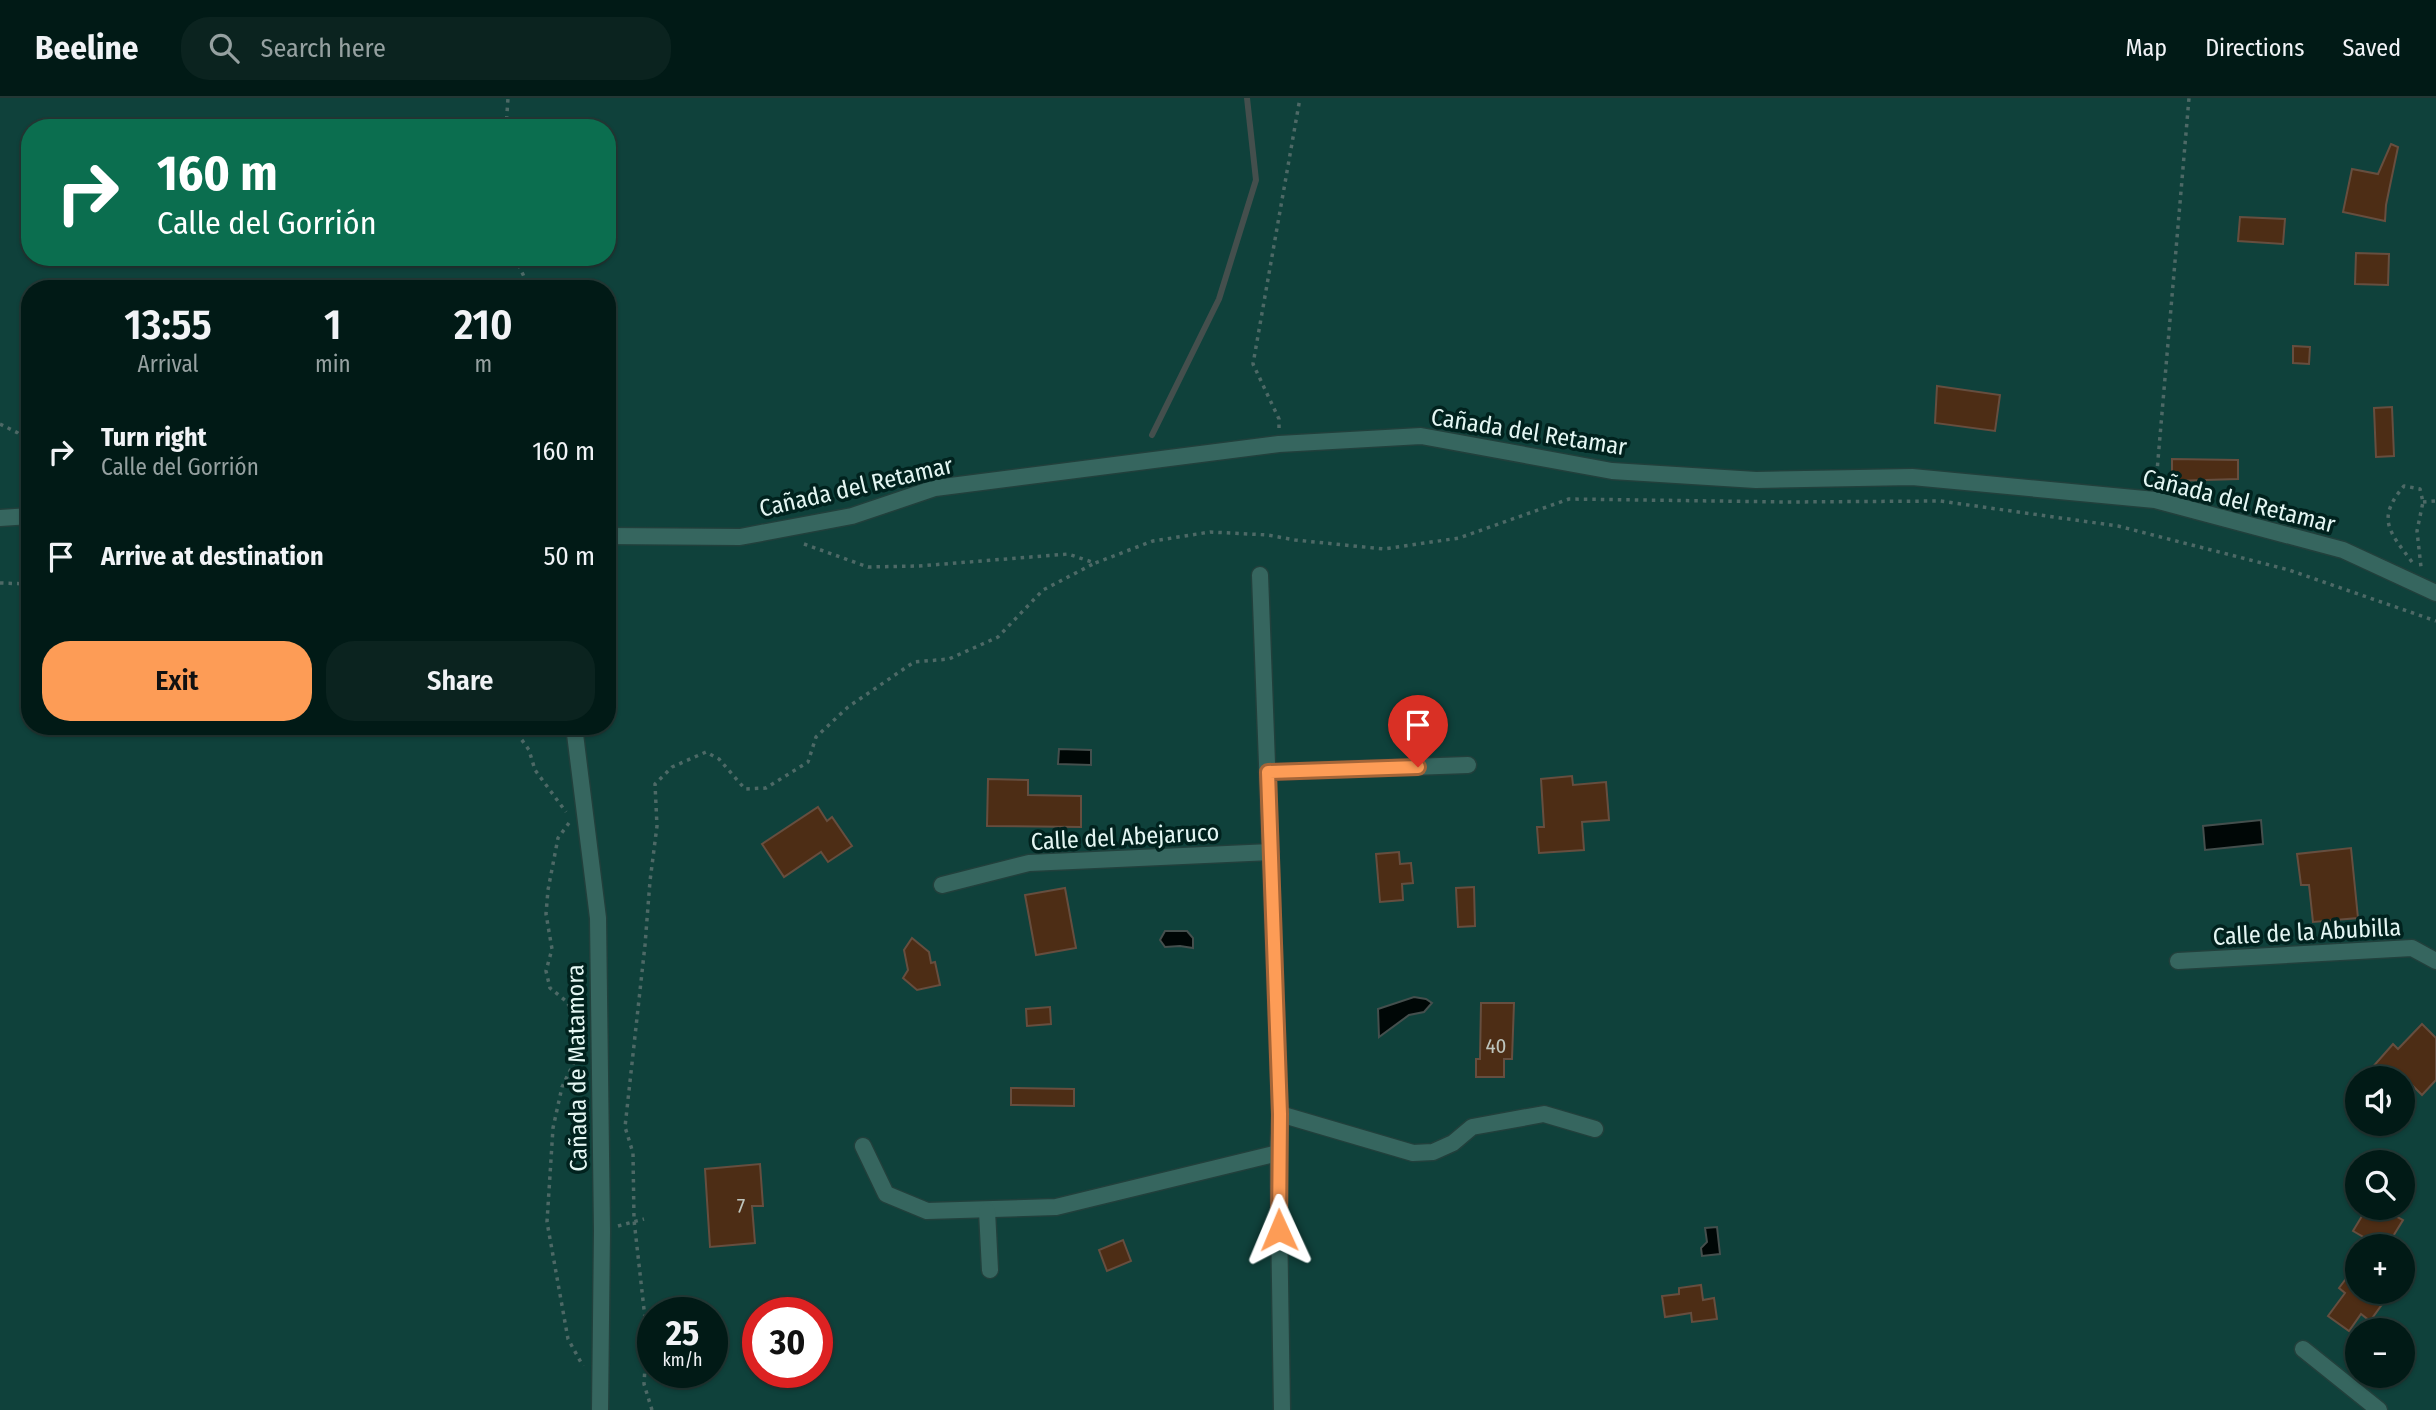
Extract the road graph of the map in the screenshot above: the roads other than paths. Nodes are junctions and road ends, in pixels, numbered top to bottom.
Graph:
1 (21, 517) edge
2 (0, 518) edge
3 (616, 536) edge
4 (1260, 575) dead end
5 (2436, 593) edge
6 (575, 735) edge
7 (1468, 765) dead end
8 (1268, 772) junction
9 (1271, 852) junction
10 (942, 885) dead end
11 (2178, 961) dead end
12 (2436, 961) edge
13 (1280, 1114) junction
14 (1595, 1129) dead end
15 (863, 1146) dead end
16 (1278, 1153) junction
17 (987, 1211) junction
18 (990, 1270) dead end
19 (2303, 1349) dead end
20 (600, 1410) edge
21 (1282, 1410) edge
22 (2379, 1410) edge

1 - 2 street
3 - 5 street, Cañada del Retamar
4 - 8 street
6 - 20 street, Cañada de Matamora
7 - 8 street
8 - 9 street
9 - 10 street, Calle del Abejaruco
9 - 13 street
11 - 12 street, Calle de la Abubilla
13 - 14 street
13 - 16 street
15 - 17 street
16 - 17 street
16 - 21 street
17 - 18 street
19 - 22 street

